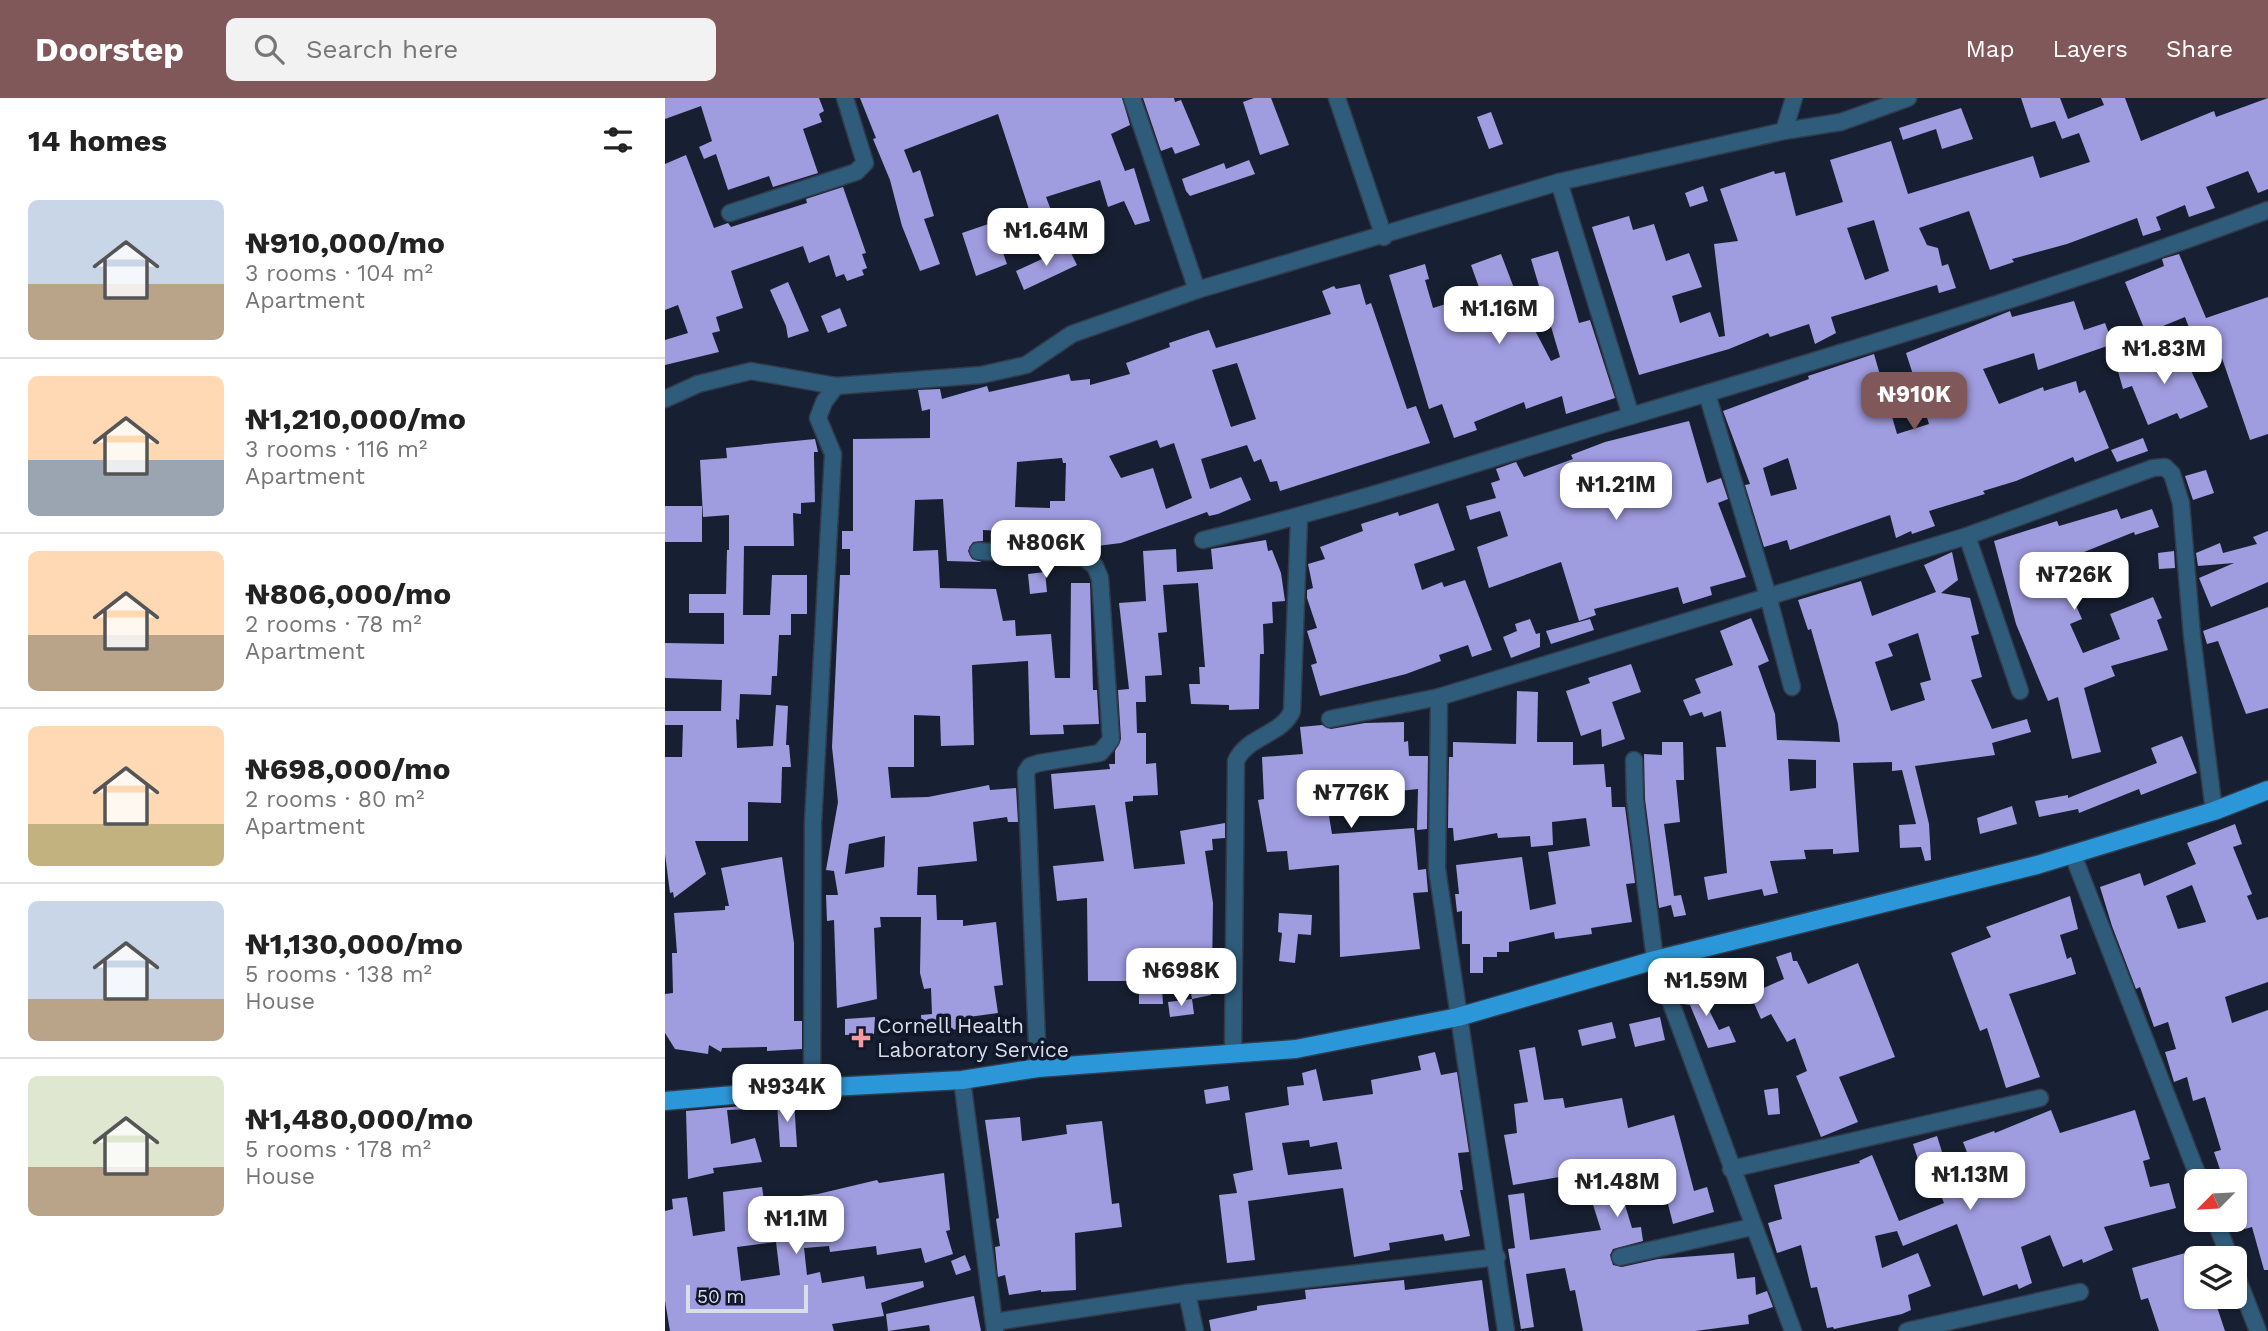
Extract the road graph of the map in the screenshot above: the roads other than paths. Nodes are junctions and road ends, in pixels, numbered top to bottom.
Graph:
1 (845, 98) edge
2 (1132, 98) edge
3 (1337, 98) edge
4 (1794, 98) edge
5 (1908, 98) edge
6 (1784, 131) junction
7 (1559, 182) junction
8 (2268, 210) edge
9 (730, 213) dead end
10 (1384, 237) junction
11 (1197, 290) junction
12 (836, 386) junction
13 (1707, 394) junction
14 (665, 399) edge
15 (1631, 416) junction
16 (1299, 518) junction
17 (1966, 536) junction
18 (1203, 540) dead end
19 (978, 551) dead end
20 (1769, 596) junction
21 (1792, 687) dead end
22 (2020, 691) dead end
23 (1439, 697) junction
24 (1330, 719) dead end
25 (1634, 760) dead end
26 (2268, 790) edge
27 (2214, 811) junction
28 (2073, 855) junction
29 (1655, 960) junction
30 (1458, 1017) junction
31 (1233, 1053) junction
32 (1038, 1068) junction
33 (962, 1080) junction
34 (811, 1088) junction
35 (2040, 1098) dead end
36 (665, 1101) edge
37 (1731, 1169) junction
38 (2195, 1169) edge
39 (1752, 1227) junction
40 (1620, 1256) dead end
41 (1497, 1257) junction
42 (2080, 1292) dead end
43 (1187, 1293) junction
44 (2247, 1303) edge
45 (995, 1327) edge
46 (1195, 1331) edge
47 (1506, 1331) edge
48 (1793, 1331) edge
49 (1907, 1331) edge
50 (2258, 1331) edge

1 - 9 street
2 - 11 street
3 - 10 street
4 - 6 street
5 - 6 street
6 - 7 street
7 - 10 street
7 - 15 street
8 - 13 street
10 - 11 street
11 - 12 street
12 - 14 street
12 - 34 street
13 - 15 street
13 - 20 street
15 - 16 street
16 - 18 street
16 - 31 street
17 - 20 street
17 - 22 street
17 - 27 street
19 - 32 street
20 - 21 street
20 - 23 street
23 - 24 street
23 - 30 street
25 - 29 street
26 - 27 main road
27 - 28 main road
28 - 29 main road
28 - 38 street
29 - 30 main road
29 - 37 street
30 - 31 main road
30 - 41 street
31 - 32 main road
32 - 33 main road
33 - 34 main road
33 - 45 street
34 - 36 main road
35 - 37 street
37 - 39 street
39 - 40 street
39 - 48 street
41 - 43 street
41 - 47 street
42 - 49 street
43 - 45 street
43 - 46 street
44 - 50 street

